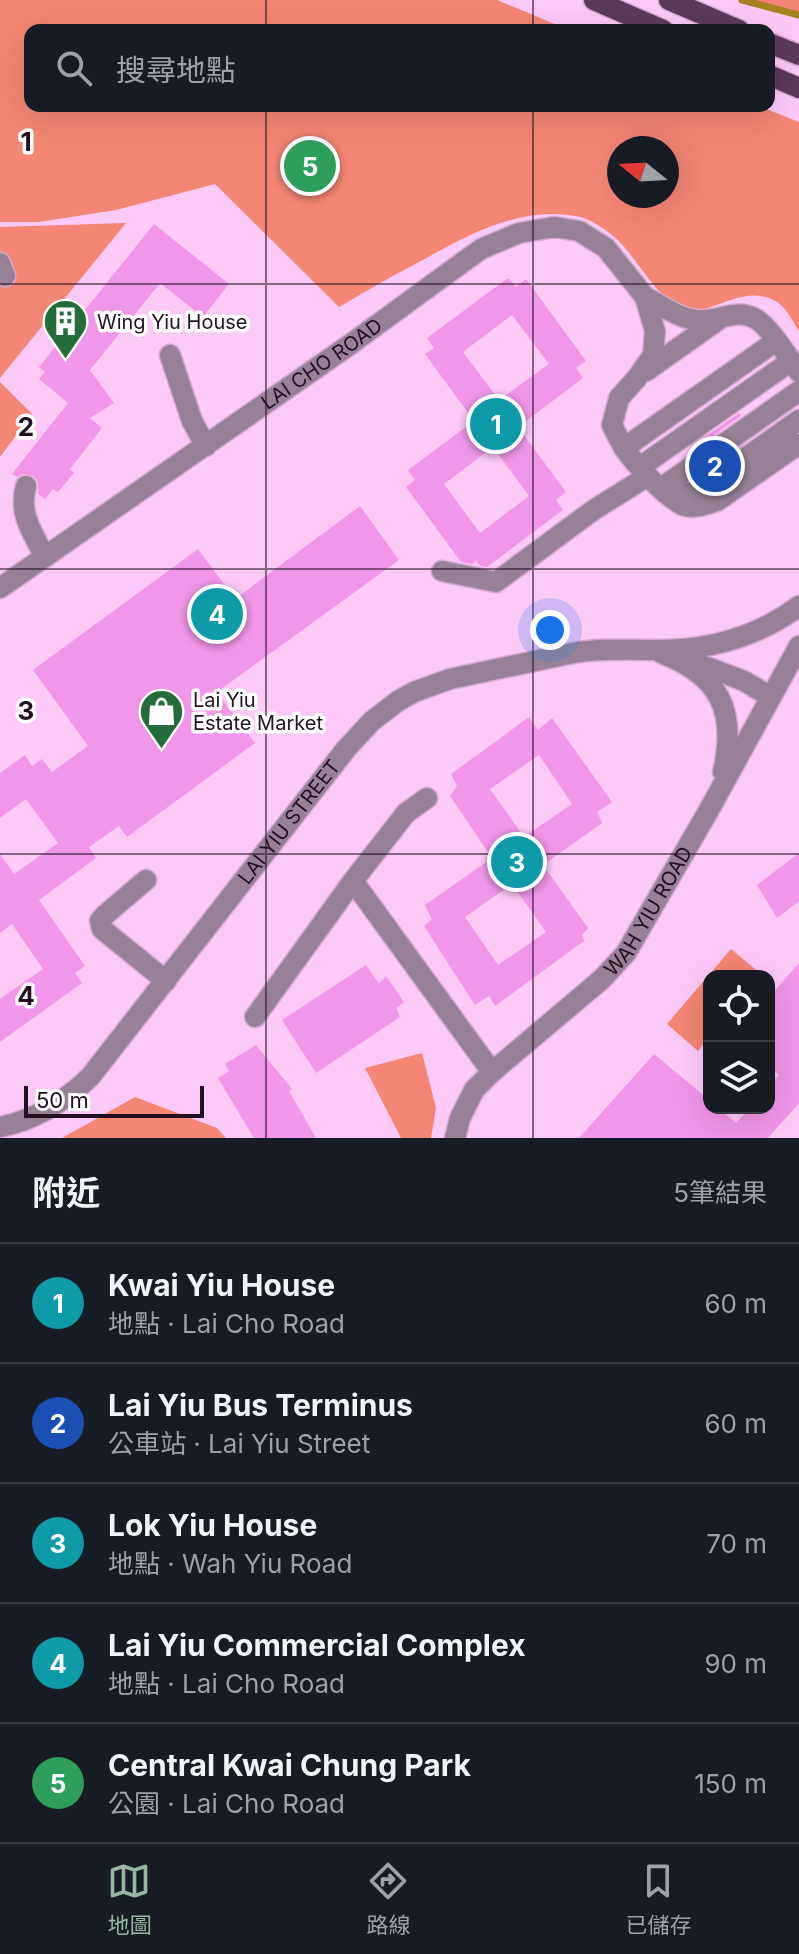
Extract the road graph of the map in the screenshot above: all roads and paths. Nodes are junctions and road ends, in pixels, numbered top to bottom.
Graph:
1 (594, 0) edge
2 (669, 0) edge
3 (649, 24) edge
4 (725, 24) edge
5 (775, 43) edge
6 (775, 44) edge
7 (799, 49) edge
8 (799, 55) edge
9 (775, 78) edge
10 (799, 88) edge
11 (645, 297) junction
12 (720, 318) junction
13 (776, 341) junction
14 (170, 355) dead end
15 (795, 367) edge
16 (637, 378) junction
17 (799, 391) edge
18 (799, 420) edge
19 (799, 444) edge
20 (206, 446) junction
21 (624, 448) junction
22 (650, 477) junction
23 (26, 486) dead end
24 (45, 557) junction
25 (442, 571) dead end
26 (0, 588) edge
27 (799, 606) edge
28 (799, 646) edge
29 (654, 650) junction
30 (771, 697) junction
31 (719, 792) junction
32 (427, 798) dead end
33 (146, 880) dead end
34 (353, 881) junction
35 (166, 981) junction
36 (255, 1017) dead end
37 (492, 1072) junction
38 (0, 1127) edge
39 (455, 1138) edge

1 - 3 main road
2 - 4 main road
5 - 7 main road
6 - 8 main road
9 - 10 main road
11 - 12 street
11 - 16 street
11 - 20 street, LAI CHO ROAD
12 - 13 street
12 - 16 street
13 - 15 street
13 - 21 street
14 - 20 street
15 - 22 street
16 - 21 street
17 - 22 street
18 - 22 street
19 - 22 street
20 - 24 street, LAI CHO ROAD
21 - 22 street
22 - 25 street
23 - 24 street
24 - 26 street, LAI CHO ROAD
27 - 29 street, LAI YIU STREET
28 - 30 street, WAH YIU ROAD
29 - 30 street, LAI YIU STREET
29 - 31 street
29 - 35 street, LAI YIU STREET
30 - 31 street, WAH YIU ROAD
31 - 37 street, WAH YIU ROAD
32 - 34 street
33 - 35 street
34 - 36 street
34 - 37 street
35 - 38 street, LAI YIU STREET
37 - 39 street, WAH YIU ROAD

